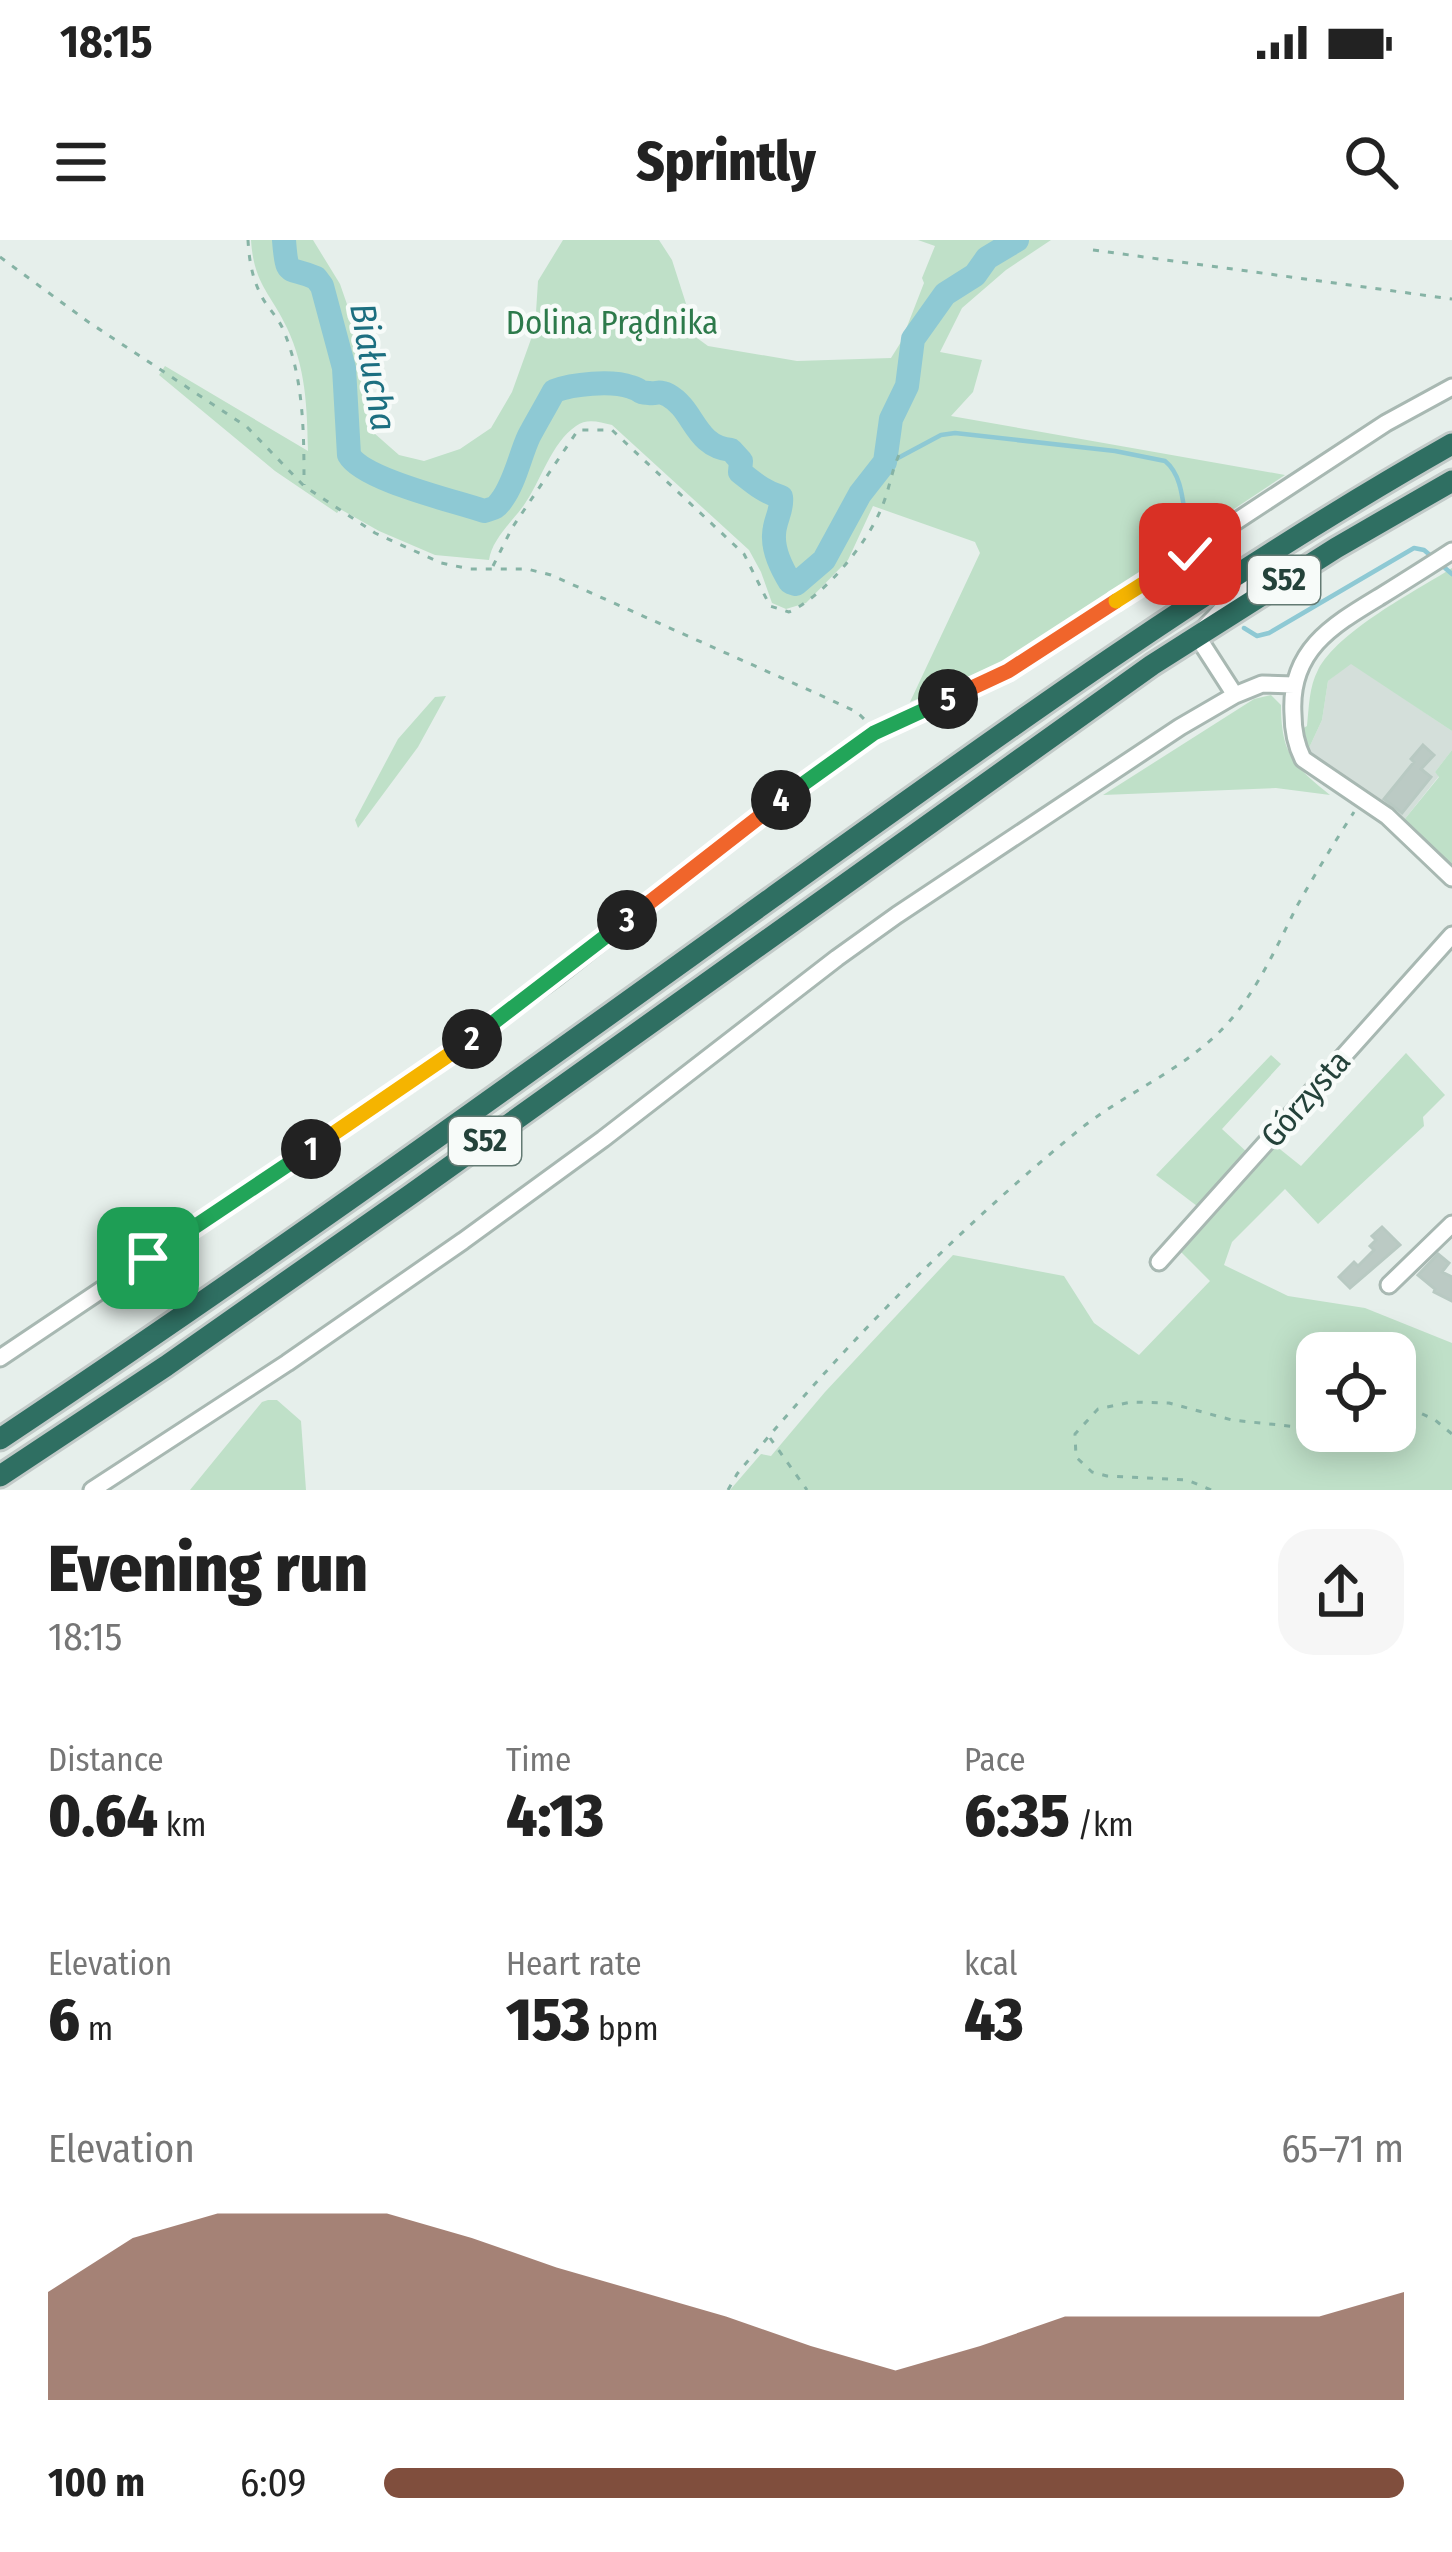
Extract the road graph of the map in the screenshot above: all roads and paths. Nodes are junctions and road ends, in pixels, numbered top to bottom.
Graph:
1 (248, 240) edge
2 (1093, 250) dead end
3 (0, 257) edge
4 (1452, 299) edge
5 (1452, 387) edge
6 (1452, 444) edge
7 (898, 455) dead end
8 (1452, 481) edge
9 (304, 486) junction
10 (1287, 542) junction
11 (1452, 551) edge
12 (492, 568) junction
13 (1302, 569) junction
14 (1230, 597) junction
15 (1160, 624) junction
16 (1197, 635) junction
17 (1294, 685) junction
18 (1235, 695) junction
19 (874, 733) junction
20 (1363, 798) junction
21 (1452, 878) edge
22 (1452, 935) edge
23 (1452, 1224) edge
24 (1159, 1262) dead end
25 (1390, 1285) dead end
26 (0, 1358) edge
27 (1416, 1411) edge
28 (1296, 1427) edge
29 (1452, 1434) edge
30 (769, 1436) junction
31 (0, 1439) edge
32 (0, 1476) edge
33 (92, 1490) edge
34 (728, 1490) edge
35 (807, 1490) edge
36 (1211, 1490) edge

1 - 9 path
2 - 4 path
3 - 9 path
5 - 19 street
6 - 10 highway, S52
7 - 12 path
8 - 13 highway, S52
9 - 12 path
10 - 14 street
10 - 15 highway, S52
11 - 17 street
12 - 19 path
13 - 14 street
13 - 16 highway, S52
14 - 15 street
14 - 16 street
15 - 31 highway, S52
16 - 18 street
16 - 32 highway, S52
17 - 18 street
17 - 20 street
18 - 33 street
19 - 26 street
20 - 21 street
20 - 30 path
22 - 24 street, Górzysta
23 - 25 street
27 - 29 path
28 - 36 path
30 - 34 path
30 - 35 path

